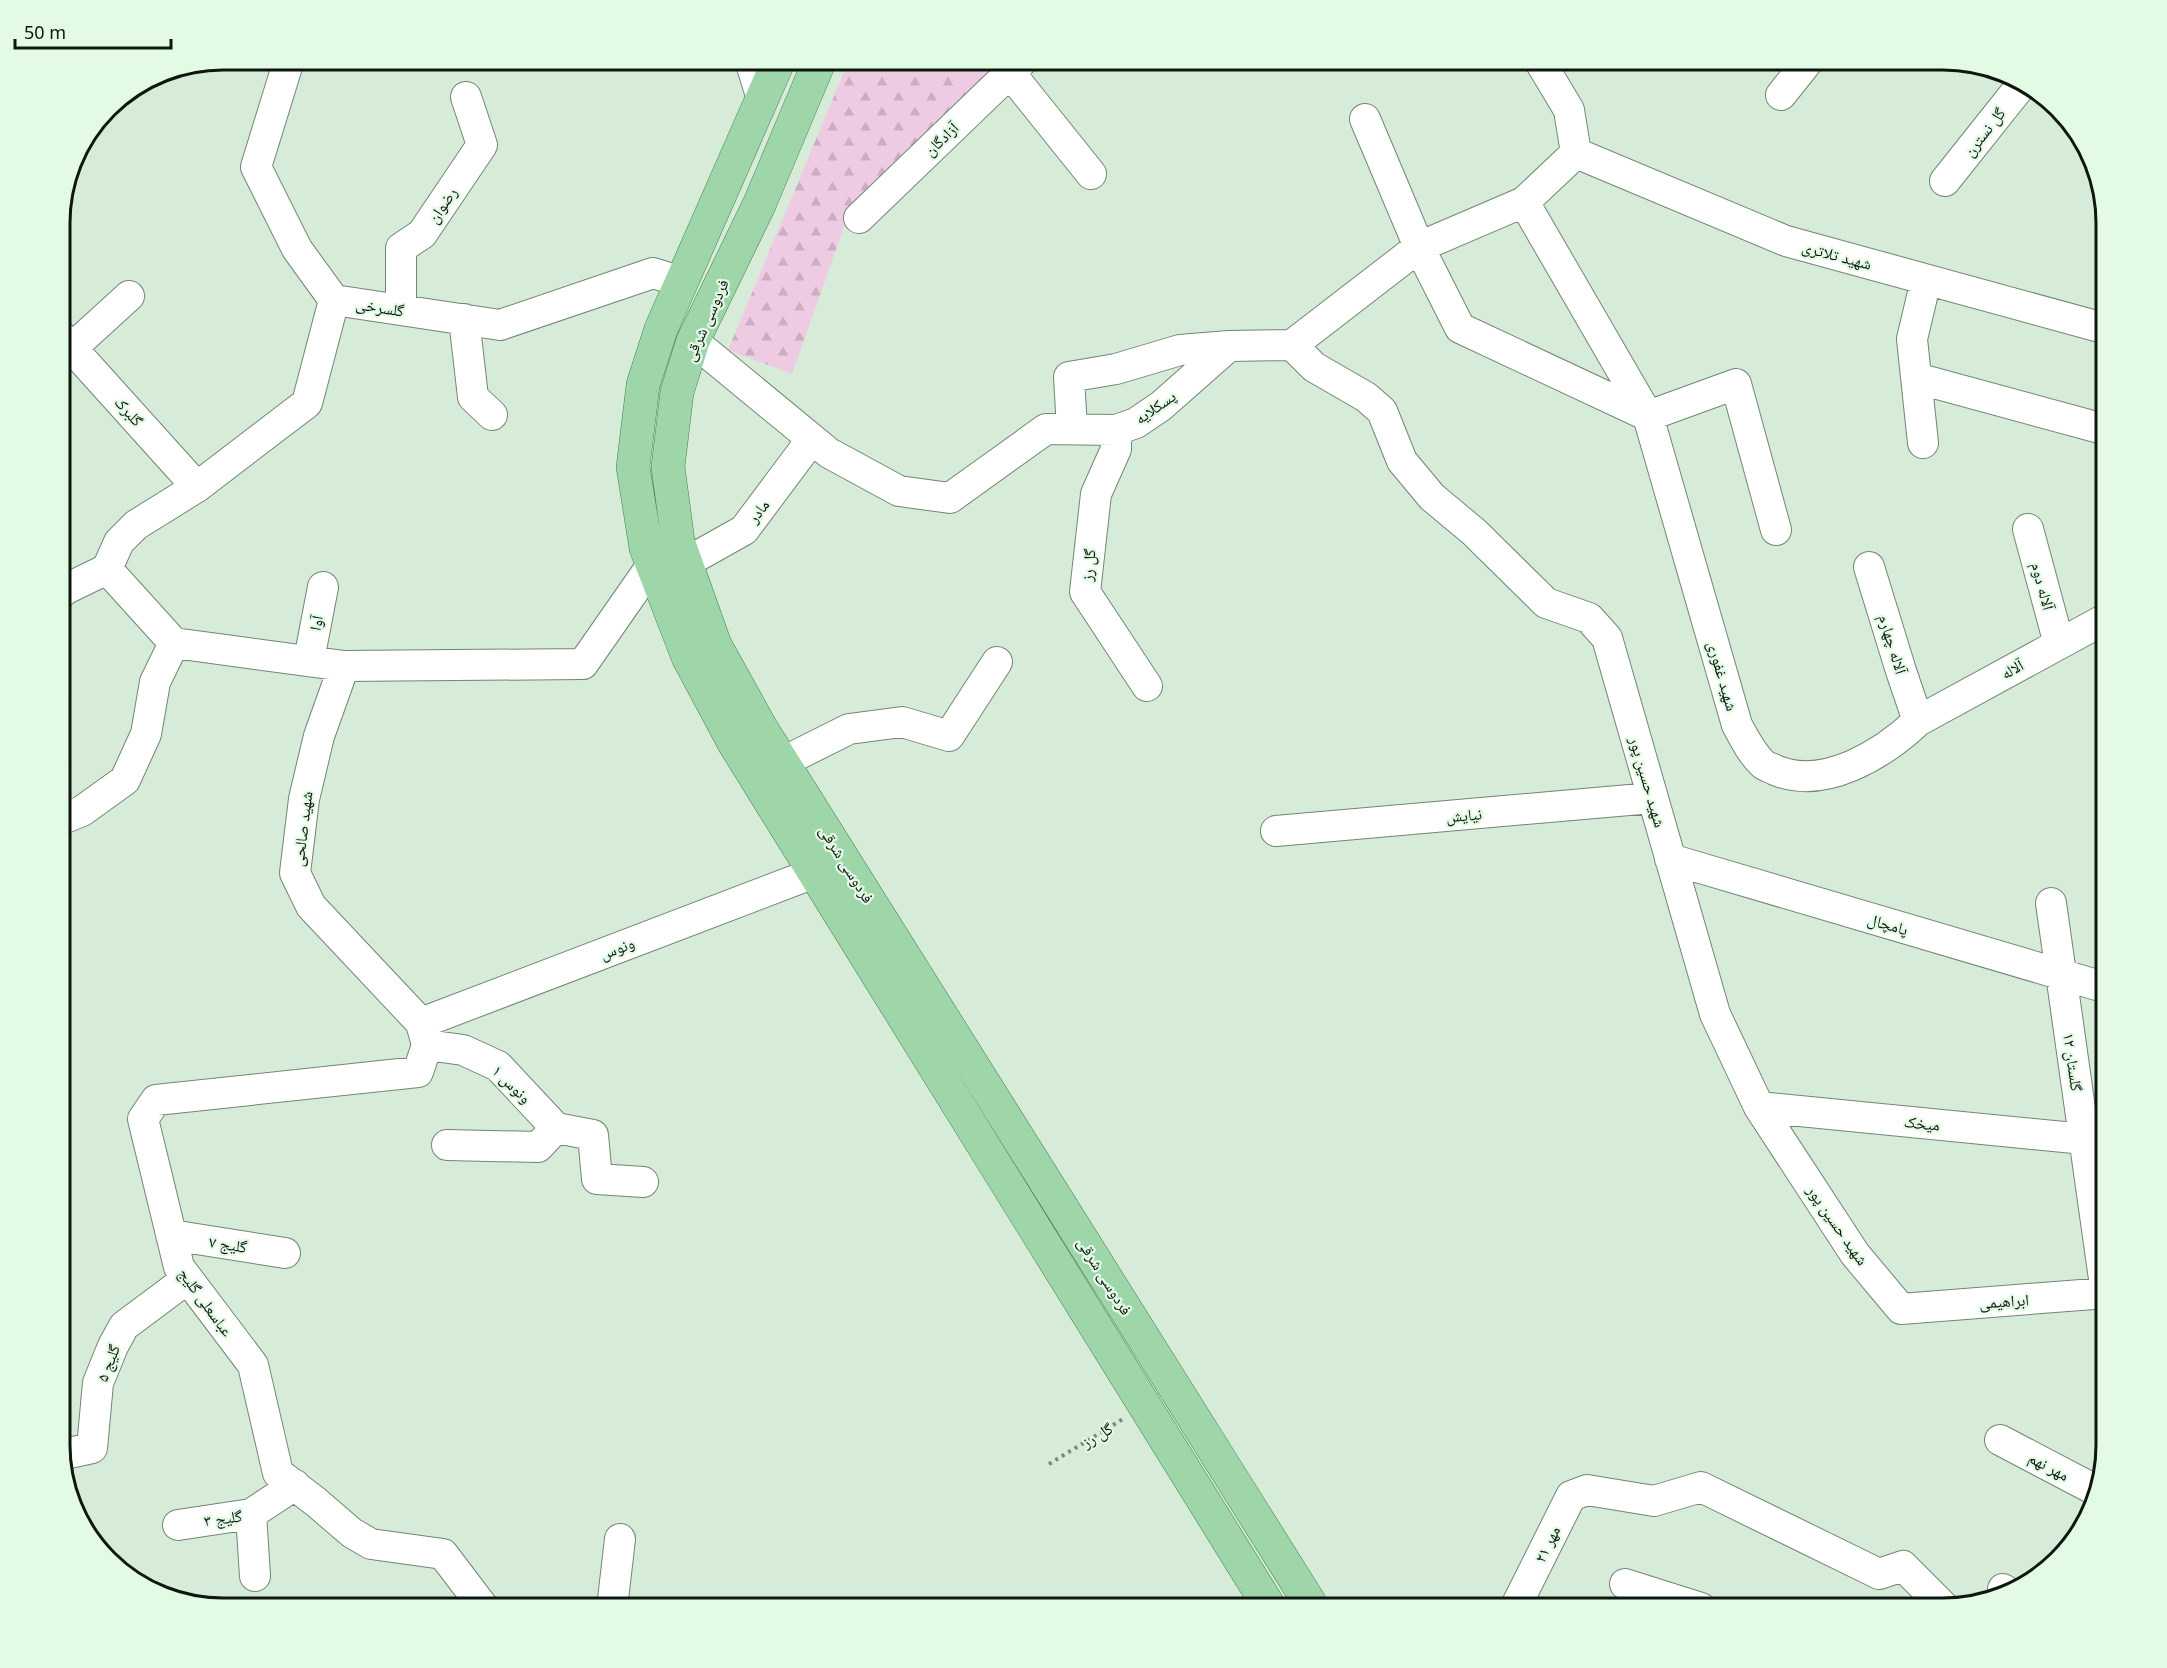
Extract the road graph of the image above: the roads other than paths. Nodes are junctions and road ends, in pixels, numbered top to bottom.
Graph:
1 (286, 70) edge
2 (753, 70) edge
3 (775, 70) edge
4 (816, 70) edge
5 (1013, 70) edge
6 (1020, 70) edge
7 (1545, 70) edge
8 (1801, 70) edge
9 (2018, 90) edge
10 (1781, 95) dead end
11 (466, 97) dead end
12 (762, 99) junction
13 (1365, 119) dead end
14 (1576, 153) junction
15 (1091, 174) dead end
16 (1945, 180) dead end
17 (1524, 202) junction
18 (859, 218) dead end
19 (1419, 247) junction
20 (1926, 280) junction
21 (682, 282) junction
22 (129, 296) dead end
23 (334, 300) junction
24 (401, 310) junction
25 (464, 319) junction
26 (2096, 326) edge
27 (71, 338) edge
28 (693, 341) junction
29 (1292, 345) junction
30 (1229, 346) junction
31 (71, 348) edge
32 (1916, 378) junction
33 (492, 415) dead end
34 (1648, 416) junction
35 (2096, 427) edge
36 (1072, 429) junction
37 (1116, 430) junction
38 (812, 439) junction
39 (1923, 443) dead end
40 (197, 487) junction
41 (2028, 529) dead end
42 (1776, 530) dead end
43 (685, 563) junction
44 (652, 565) junction
45 (1869, 567) dead end
46 (107, 569) junction
47 (71, 586) edge
48 (323, 587) dead end
49 (2096, 624) edge
50 (174, 643) junction
51 (2059, 644) junction
52 (309, 660) junction
53 (997, 662) dead end
54 (344, 666) junction
55 (1147, 686) dead end
56 (1918, 721) junction
57 (783, 762) junction
58 (1652, 798) junction
59 (71, 810) edge
60 (1276, 831) dead end
61 (1670, 859) junction
62 (814, 873) junction
63 (2051, 903) dead end
64 (2061, 975) junction
65 (2096, 985) edge
66 (422, 1046) junction
67 (1759, 1107) junction
68 (556, 1128) junction
69 (2084, 1139) junction
70 (447, 1145) dead end
71 (643, 1182) dead end
72 (2096, 1219) edge
73 (171, 1235) junction
74 (285, 1252) dead end
75 (187, 1279) junction
76 (2096, 1294) edge
77 (1901, 1309) joint
78 (2000, 1440) dead end
79 (71, 1453) edge
80 (295, 1485) junction
81 (2090, 1487) edge
82 (250, 1515) junction
83 (178, 1525) dead end
84 (620, 1539) dead end
85 (255, 1575) dead end
86 (1625, 1584) dead end
87 (476, 1598) edge
88 (613, 1598) edge
89 (1264, 1598) edge
90 (1307, 1598) edge
91 (1520, 1598) edge
92 (1669, 1598) edge
93 (1936, 1598) edge

1 - 23 street, گلسرخی
2 - 12 street
3 - 12 main road, فردوسی شرقی
4 - 28 main road, فردوسی شرقی
5 - 18 street, آزادگان
6 - 15 street
7 - 14 street
8 - 10 street
9 - 16 street, گل نسترن
11 - 24 street, رضوان
12 - 21 main road, فردوسی شرقی
13 - 19 street
14 - 17 street
14 - 20 street, شهید تلاتری
17 - 19 street
17 - 34 street, شهید غفوری
19 - 29 street
19 - 34 street
20 - 26 street, شهید تلاتری
20 - 32 street
21 - 25 street, گلسرخی
21 - 44 main road, فردوسی شرقی
22 - 27 street
23 - 24 street, گلسرخی
23 - 40 street
24 - 25 street, گلسرخی
25 - 33 street
28 - 38 street, پسکلایه
28 - 43 main road, فردوسی شرقی
29 - 30 street
29 - 58 street, شهید حسین پور
30 - 36 street
30 - 37 street, پسکلایه
31 - 40 street, گلبرک
32 - 35 street
32 - 39 street
34 - 42 street
34 - 56 street, شهید غفوری
36 - 37 street, پسکلایه
36 - 38 street, پسکلایه
37 - 55 street, گل رز
38 - 43 street, مادر
40 - 46 street
41 - 51 street, آلاله دوم
43 - 57 main road, فردوسی شرقی
44 - 54 street
44 - 62 main road, فردوسی شرقی
45 - 56 street, آلاله چهارم
46 - 47 street
46 - 50 street
48 - 52 street, آوا
49 - 51 street, آلاله
50 - 52 street
50 - 59 street
51 - 56 street, آلاله
52 - 54 street
53 - 57 street
54 - 66 street, شهید صالحی
57 - 90 main road, فردوسی شرقی
58 - 60 street, نیایش
58 - 61 street, شهید حسین پور
61 - 64 street, پامچال
61 - 67 street, شهید حسین پور
62 - 66 street, ونوس
62 - 89 main road, فردوسی شرقی
63 - 64 street, گلستان ۱۲
64 - 65 street, پامچال
64 - 69 street, گلستان ۱۲
66 - 68 street, ونوس ۱
66 - 73 street, عباسعلی گلیج
67 - 69 street, میخک
67 - 77 street, شهید حسین پور
68 - 70 street
68 - 71 street
69 - 72 street, گلستان ۱۲
73 - 74 street, گلیج ۷
73 - 75 street, عباسعلی گلیج
75 - 79 street, گلیج ۵
75 - 80 street, عباسعلی گلیج
76 - 77 street, ابراهیمی
78 - 81 street, مهر نهم
80 - 82 street, گلیج ۳
80 - 87 street, عباسعلی گلیج
82 - 83 street, گلیج ۳
82 - 85 street
84 - 88 street
86 - 92 street
91 - 93 street, مهر ۲۱

